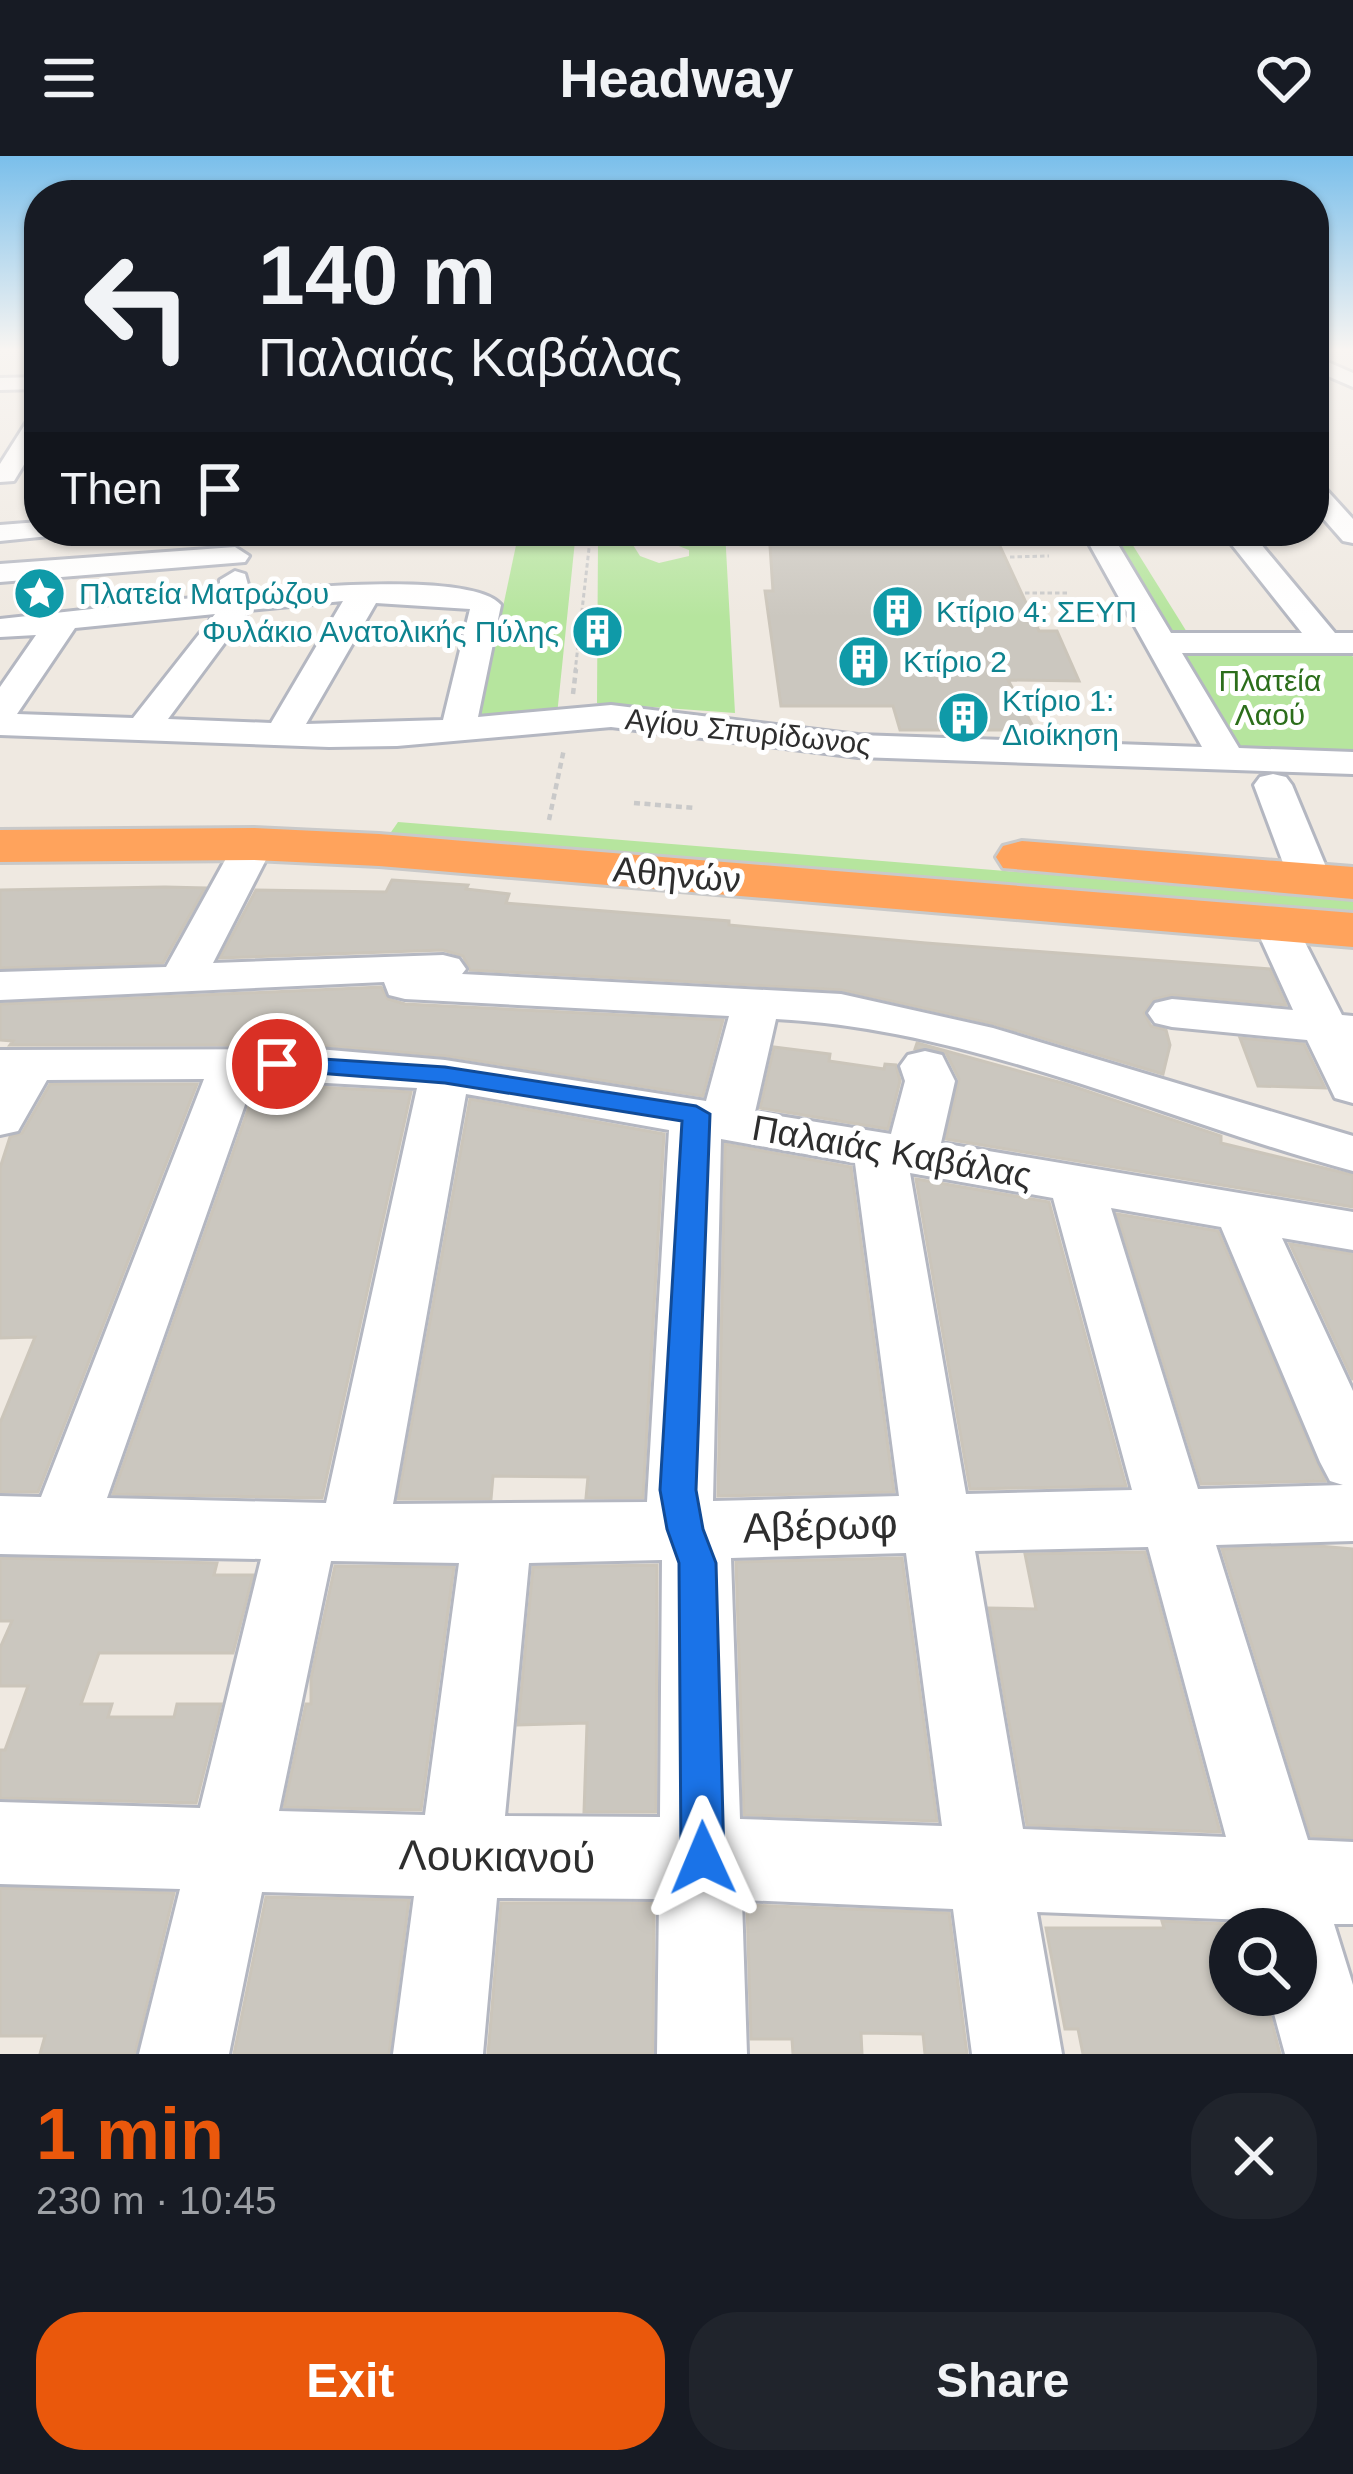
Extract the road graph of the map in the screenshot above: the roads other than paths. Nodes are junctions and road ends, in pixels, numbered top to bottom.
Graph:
1 (21, 440) edge
2 (2, 476) edge
3 (1329, 499) edge
4 (1353, 535) edge
5 (104, 546) edge
6 (218, 546) edge
7 (235, 546) edge
8 (1105, 546) edge
9 (1249, 546) edge
10 (101, 566) junction
11 (0, 573) edge
12 (367, 592) junction
13 (236, 601) junction
14 (1180, 606) dead end
15 (92, 614) junction
16 (59, 624) junction
17 (0, 628) edge
18 (1160, 643) junction
19 (1340, 643) edge
20 (1204, 644) junction
21 (5, 698) edge
22 (0, 724) edge
23 (142, 729) junction
24 (458, 730) junction
25 (282, 735) junction
26 (1227, 759) junction
27 (1353, 763) edge
28 (1273, 784) dead end
29 (0, 806) edge
30 (254, 844) junction
31 (0, 846) edge
32 (1331, 881) edge
33 (1276, 924) junction
34 (1353, 930) edge
35 (515, 972) dead end
36 (184, 976) junction
37 (405, 985) dead end
38 (0, 986) edge
39 (756, 1002) junction
40 (1172, 1013) dead end
41 (1339, 1029) edge
42 (235, 1064) junction
43 (15, 1065) edge
44 (925, 1066) dead end
45 (445, 1075) junction
46 (1353, 1087) edge
47 (712, 1117) junction
48 (0, 1119) edge
49 (896, 1153) junction
50 (1353, 1154) edge
51 (1076, 1185) junction
52 (1244, 1214) junction
53 (1353, 1231) edge
54 (1353, 1462) edge
55 (1353, 1514) edge
56 (1170, 1518) junction
57 (937, 1522) junction
58 (32, 1525) edge
59 (685, 1529) junction
60 (328, 1531) junction
61 (497, 1535) junction
62 (0, 1843) edge
63 (232, 1850) junction
64 (463, 1856) junction
65 (703, 1858) junction
66 (990, 1872) junction
67 (1305, 1908) edge
68 (1317, 1978) edge
69 (184, 2054) edge
70 (438, 2054) edge
71 (702, 2054) edge
72 (1017, 2054) edge
73 (1330, 2054) edge

1 - 2 street
3 - 4 street
5 - 10 street
6 - 10 street
7 - 13 street
8 - 18 street
9 - 19 street
10 - 11 street
10 - 15 street
12 - 13 street
12 - 24 street
12 - 25 street
13 - 15 street
13 - 23 street
14 - 20 street
15 - 16 street
16 - 17 street
16 - 21 street
18 - 20 street
18 - 26 street
19 - 20 street
22 - 23 street, Αγίου Σπυρίδωνος
23 - 25 street, Αγίου Σπυρίδωνος
24 - 25 street, Αγίου Σπυρίδωνος
24 - 26 street, Αγίου Σπυρίδωνος
26 - 27 street, Αγίου Σπυρίδωνος
28 - 32 street
29 - 32 highway, Αθηνών
30 - 31 highway, Αθηνών
30 - 33 highway, Αθηνών
30 - 36 street
33 - 34 highway, Αθηνών
33 - 41 street
35 - 36 street
36 - 38 street
37 - 39 street
39 - 47 street
39 - 50 street
40 - 41 street
41 - 46 street
42 - 43 street, Παλαιάς Καβάλας
42 - 45 street, Παλαιάς Καβάλας
42 - 58 street
43 - 48 street
44 - 49 street
45 - 47 street, Παλαιάς Καβάλας
45 - 60 street
47 - 49 street, Παλαιάς Καβάλας
47 - 59 street
49 - 51 street, Παλαιάς Καβάλας
49 - 57 street
51 - 52 street, Παλαιάς Καβάλας
51 - 56 street
52 - 53 street, Παλαιάς Καβάλας
52 - 54 street
55 - 56 street, Αβέρωφ
56 - 57 street, Αβέρωφ
56 - 67 street
57 - 59 street, Αβέρωφ
57 - 66 street
58 - 60 street, Αβέρωφ
59 - 61 street, Αβέρωφ
59 - 65 street
60 - 61 street, Αβέρωφ
60 - 63 street
61 - 64 street
62 - 63 street, Λουκιανού
63 - 64 street, Λουκιανού
63 - 69 street
64 - 65 street, Λουκιανού
64 - 70 street
65 - 66 street, Λουκιανού
65 - 71 street
66 - 67 street, Λουκιανού
66 - 72 street
68 - 73 street

